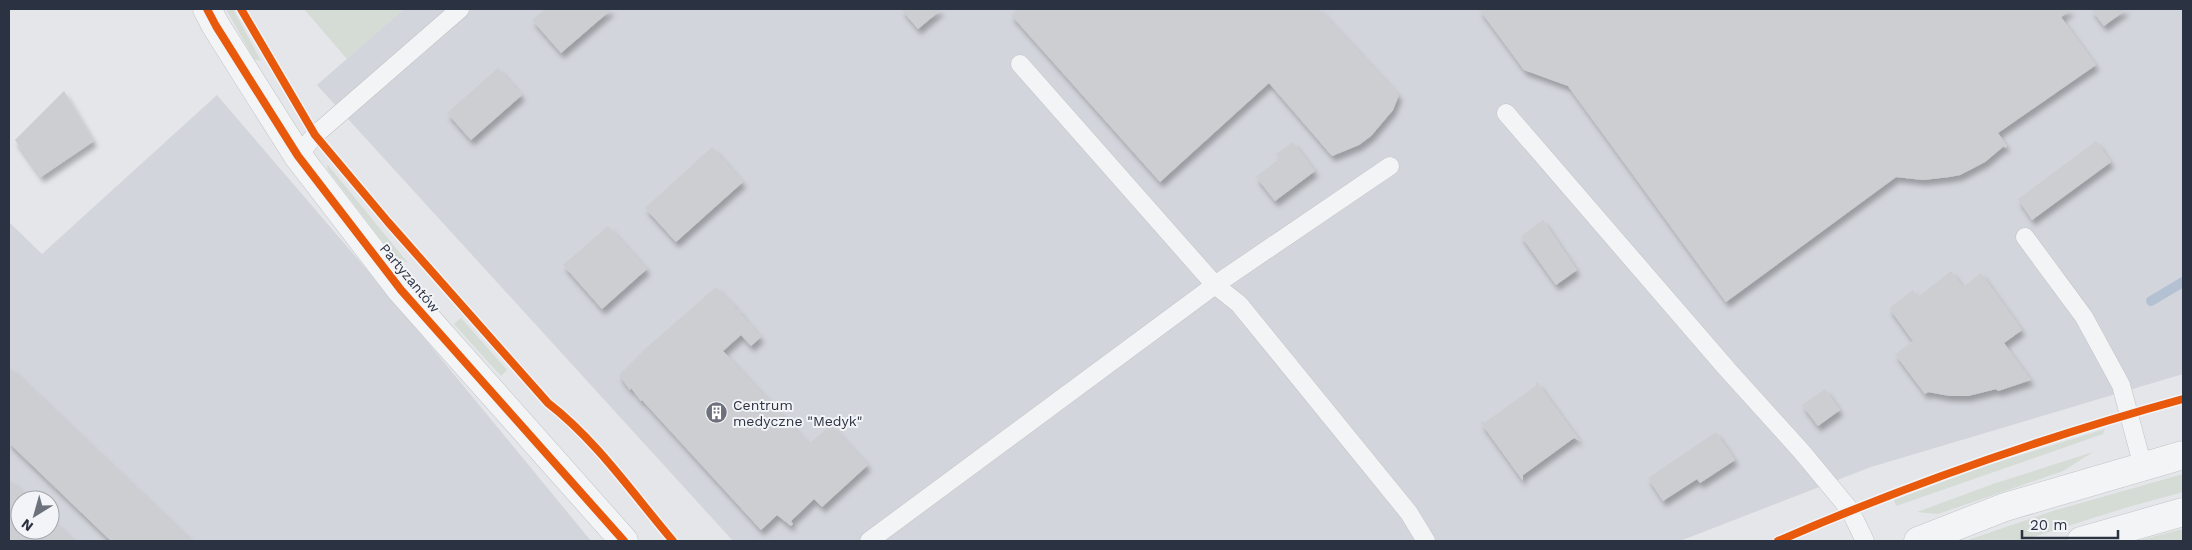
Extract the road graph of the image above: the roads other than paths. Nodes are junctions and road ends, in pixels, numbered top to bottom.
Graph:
1 (207, 9) edge
2 (460, 9) edge
3 (1020, 64) dead end
4 (1506, 113) dead end
5 (298, 156) junction
6 (1390, 166) dead end
7 (2025, 237) dead end
8 (1215, 285) junction
9 (2183, 456) edge
10 (2143, 467) junction
11 (2183, 512) edge
12 (624, 541) edge
13 (869, 541) edge
14 (1426, 541) edge
15 (1865, 541) edge
16 (1918, 541) edge
17 (2081, 541) edge

1 - 5 street, Partyzantów
2 - 5 lane
3 - 8 lane
4 - 15 lane
5 - 12 street, Partyzantów
6 - 8 lane
7 - 10 lane
8 - 13 lane
8 - 14 lane
9 - 10 street
10 - 16 street
11 - 17 street

